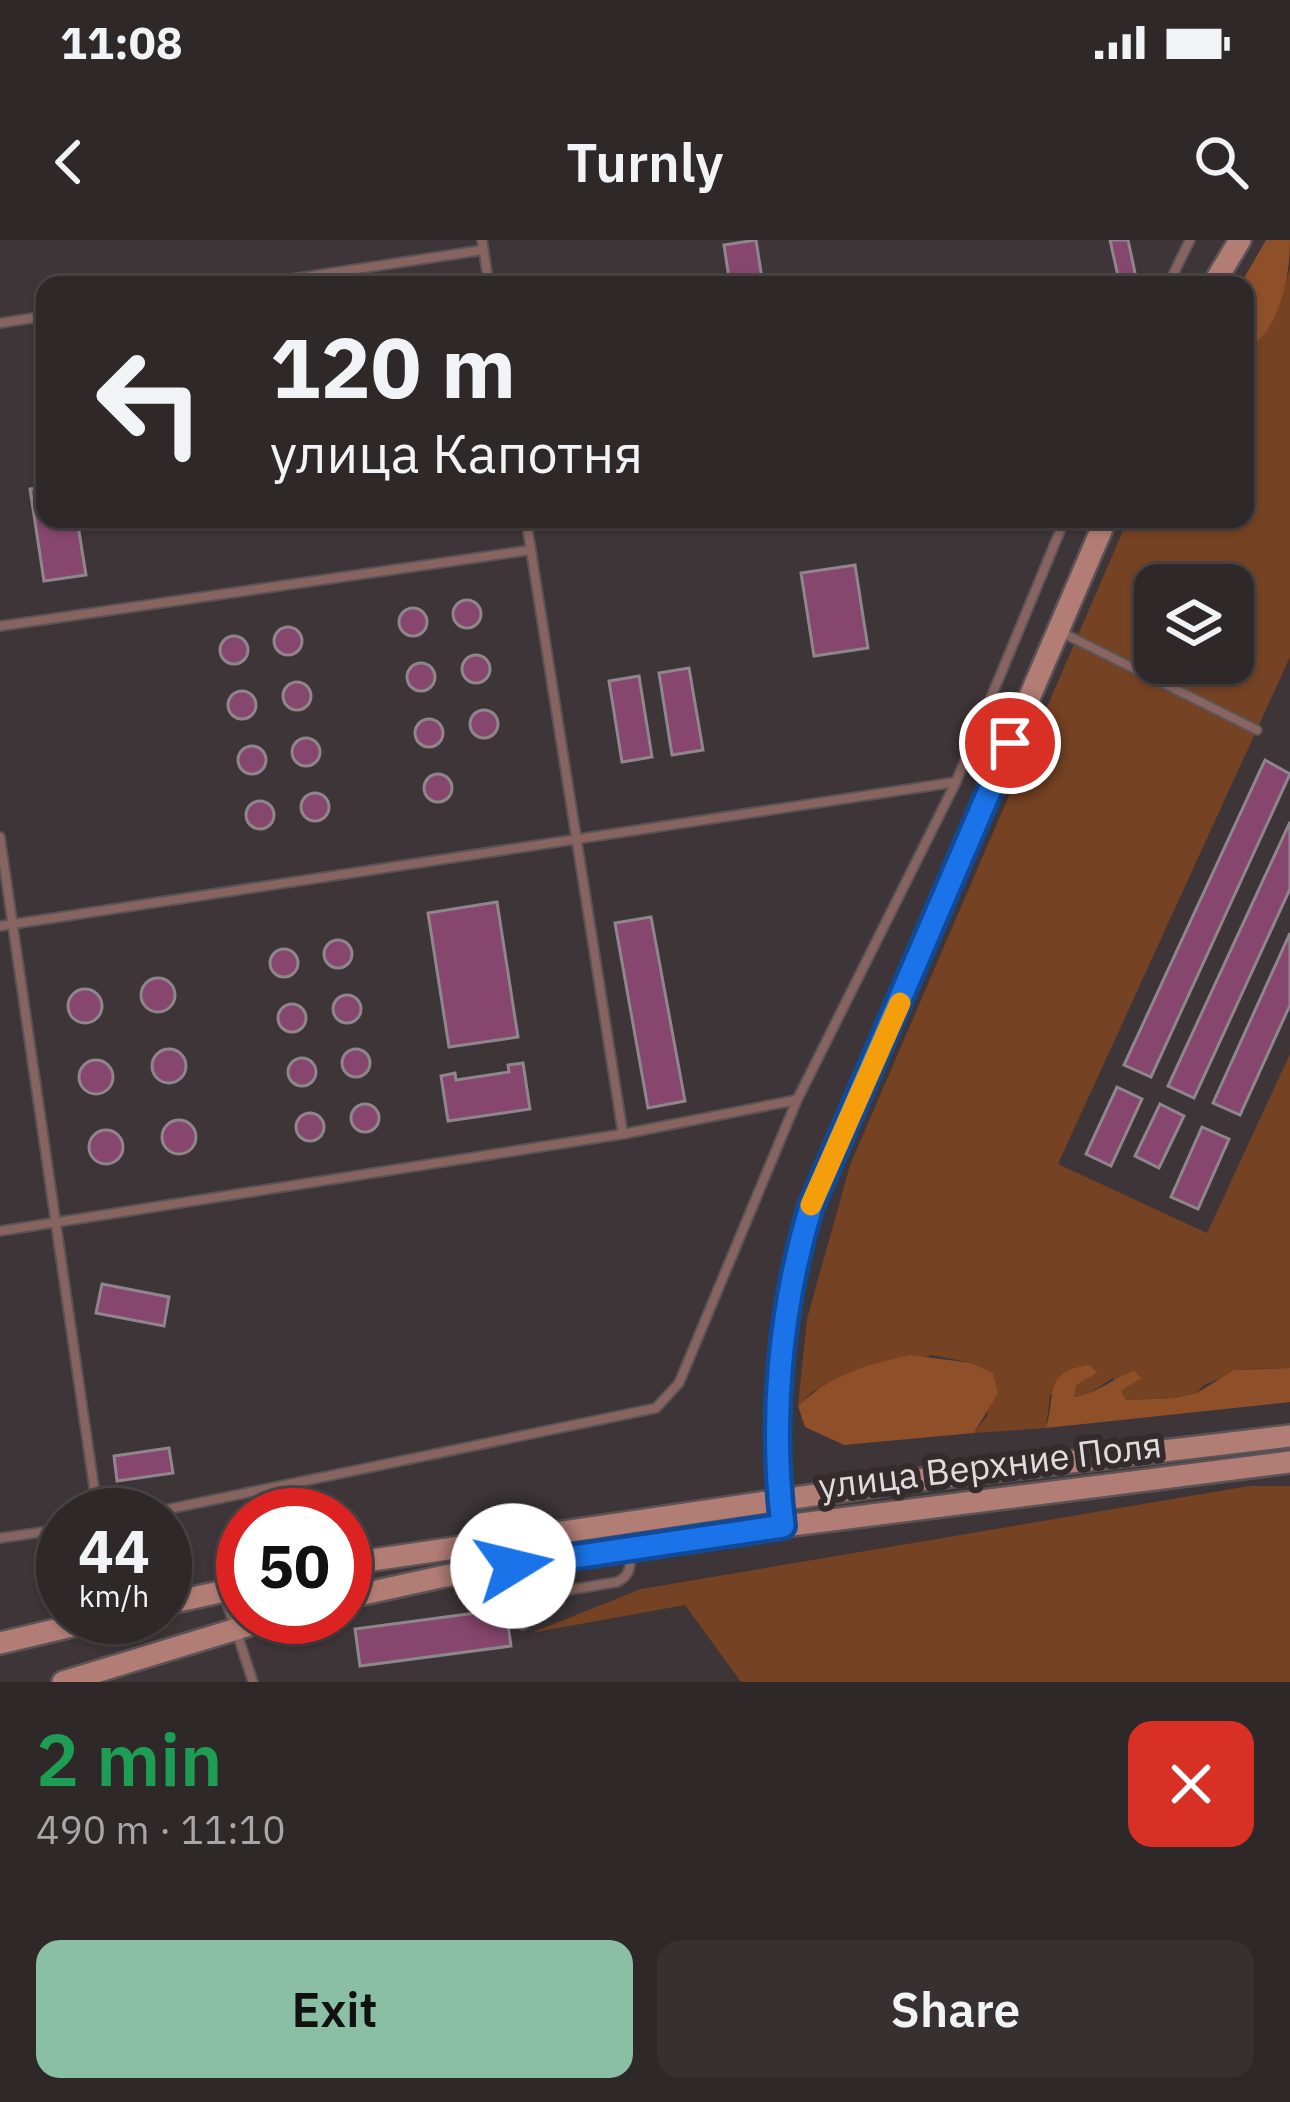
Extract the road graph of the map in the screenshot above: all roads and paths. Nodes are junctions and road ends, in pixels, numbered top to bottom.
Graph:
1 (1190, 240) edge
2 (1240, 240) edge
3 (483, 245) edge
4 (303, 276) edge
5 (488, 276) edge
6 (1172, 276) edge
7 (1219, 276) edge
8 (36, 317) edge
9 (0, 322) edge
10 (527, 528) edge
11 (1061, 528) edge
12 (1102, 528) edge
13 (531, 550) junction
14 (0, 626) edge
15 (1056, 629) junction
16 (1257, 730) dead end
17 (956, 782) junction
18 (0, 837) edge
19 (577, 839) junction
20 (14, 924) junction
21 (0, 926) edge
22 (797, 1100) junction
23 (623, 1134) junction
24 (56, 1222) junction
25 (0, 1231) edge
26 (1290, 1436) edge
27 (1290, 1462) edge
28 (94, 1488) edge
29 (780, 1500) junction
30 (192, 1504) edge
31 (783, 1526) junction
32 (36, 1533) edge
33 (0, 1538) edge
34 (630, 1548) junction
35 (372, 1560) edge
36 (372, 1592) edge
37 (523, 1625) dead end
38 (36, 1634) edge
39 (216, 1635) edge
40 (0, 1642) edge
41 (242, 1644) edge
42 (63, 1682) edge
43 (253, 1682) edge

1 - 6 lane
2 - 7 main road
3 - 4 lane
3 - 5 lane
8 - 9 lane
10 - 13 lane
11 - 17 lane
12 - 15 main road
13 - 14 lane
13 - 19 lane
15 - 16 lane
15 - 29 main road
17 - 19 lane
17 - 22 lane
18 - 20 lane
19 - 20 lane
19 - 23 lane
20 - 21 lane
20 - 24 lane
22 - 23 lane
22 - 30 lane
23 - 24 lane
24 - 25 lane
24 - 28 lane
26 - 29 main road, улица Верхние Поля
27 - 31 main road, улица Верхние Поля
29 - 31 main road
29 - 35 main road, улица Верхние Поля
31 - 34 main road, улица Верхние Поля
32 - 33 lane
34 - 36 main road, улица Верхние Поля
34 - 37 lane
38 - 40 main road
39 - 42 main road
41 - 43 lane

